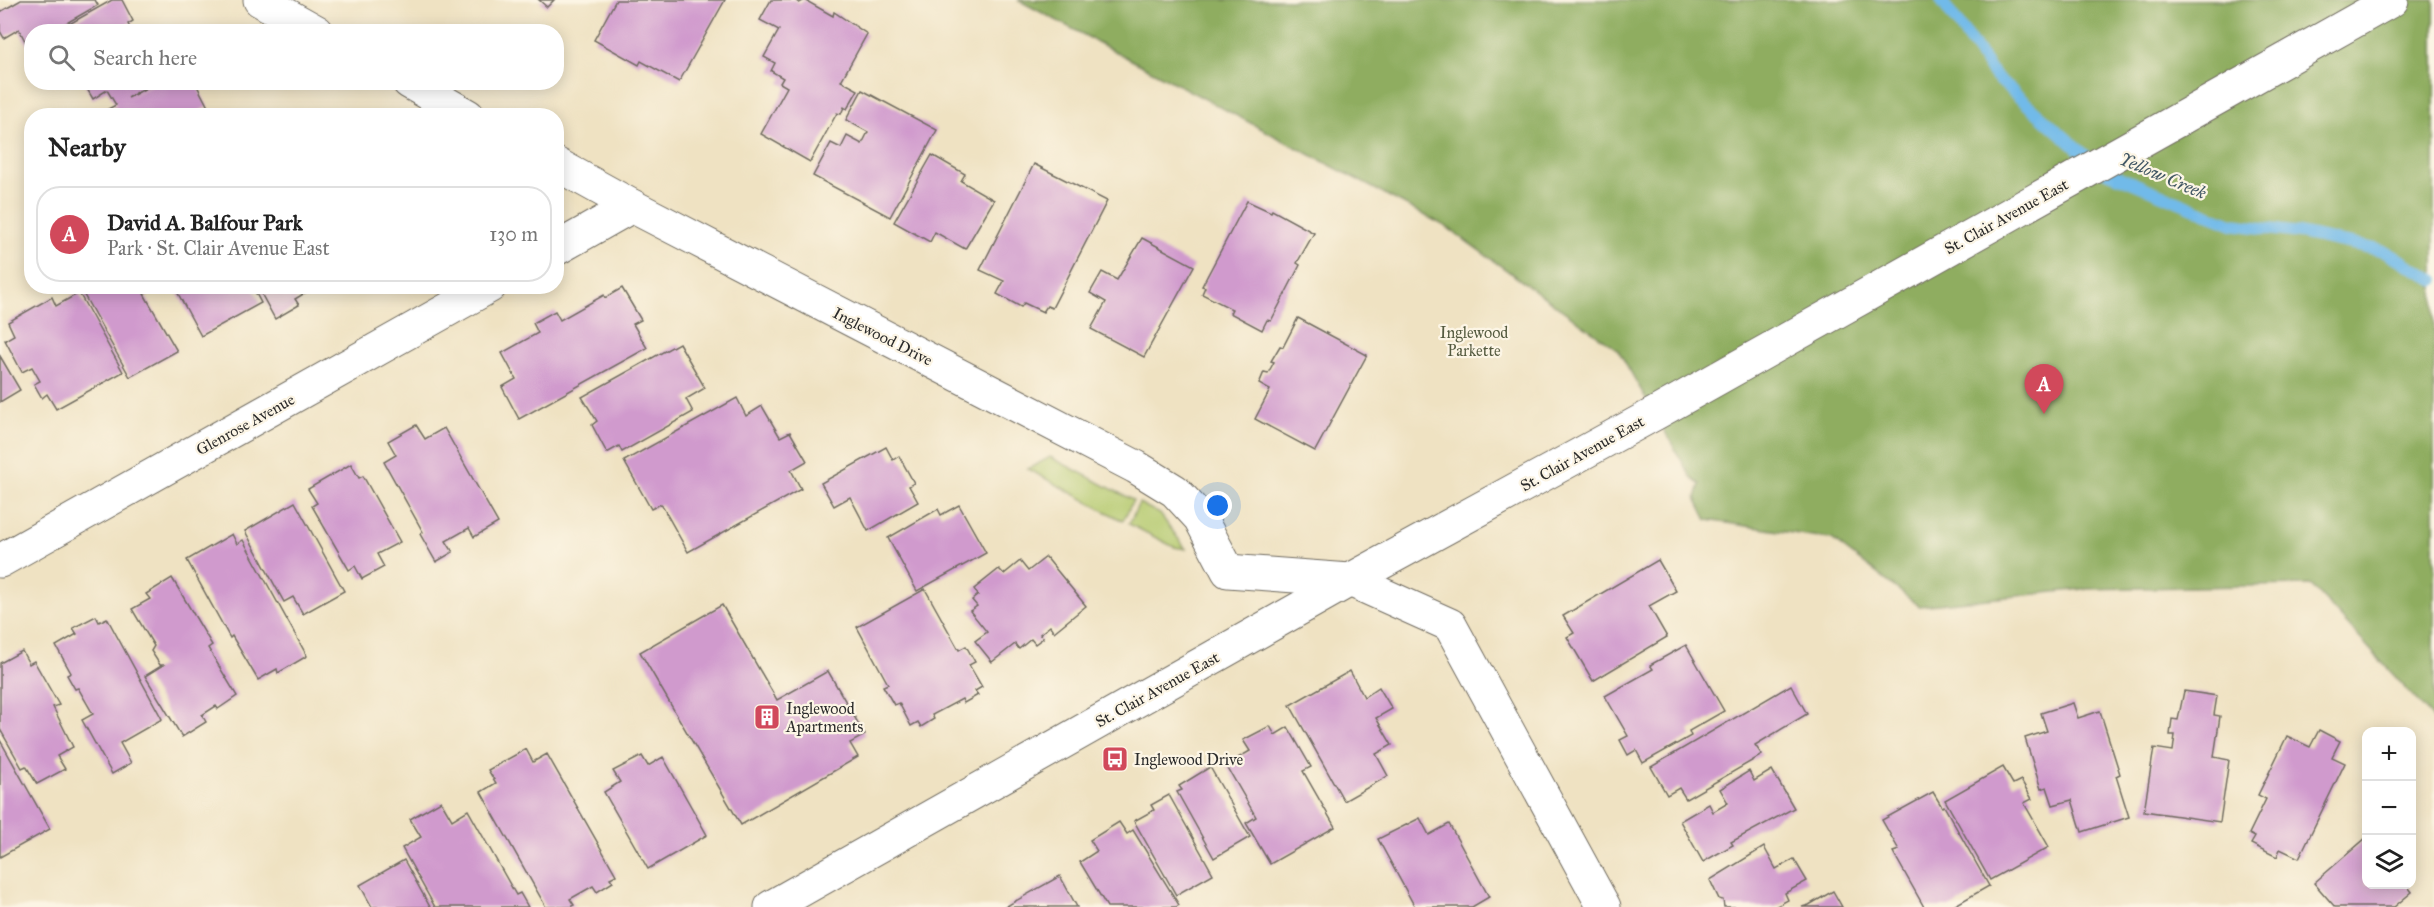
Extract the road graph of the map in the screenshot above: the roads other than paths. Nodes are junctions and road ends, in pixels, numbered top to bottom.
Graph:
1 (260, 0) edge
2 (2392, 0) edge
3 (303, 24) edge
4 (423, 90) edge
5 (454, 108) edge
6 (564, 168) edge
7 (632, 206) junction
8 (564, 244) edge
9 (476, 294) edge
10 (0, 561) edge
11 (1350, 580) junction
12 (771, 907) edge
13 (1604, 907) edge

1 - 3 street
2 - 11 street, St. Clair Avenue East
4 - 5 street
6 - 7 street, Inglewood Drive
7 - 8 street
7 - 11 street, Inglewood Drive
9 - 10 street, Glenrose Avenue
11 - 12 street, St. Clair Avenue East
11 - 13 street, Inglewood Drive

